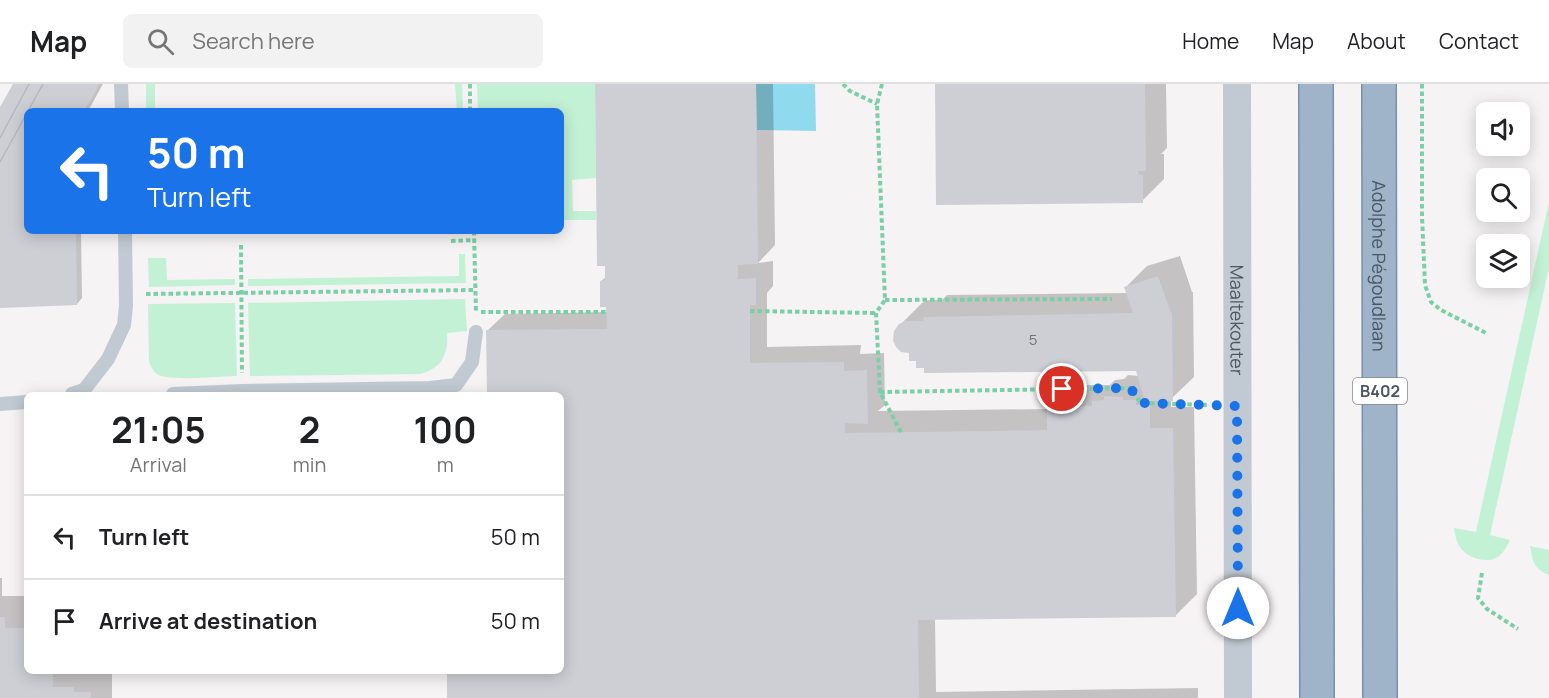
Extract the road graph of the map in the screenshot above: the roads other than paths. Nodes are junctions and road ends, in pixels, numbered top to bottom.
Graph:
1 (121, 84) edge
2 (1237, 84) edge
3 (1316, 84) edge
4 (1379, 84) edge
5 (122, 108) edge
6 (125, 234) edge
7 (476, 332) road end
8 (78, 392) edge
9 (219, 392) edge
10 (24, 402) edge
11 (0, 404) edge
12 (1238, 698) edge
13 (1317, 698) edge
14 (1380, 698) edge

1 - 5 lane
2 - 12 street, Maaltekouter
3 - 13 highway
4 - 14 highway, Adolphe Pégoudlaan / B402
6 - 8 lane
7 - 9 lane
10 - 11 lane

